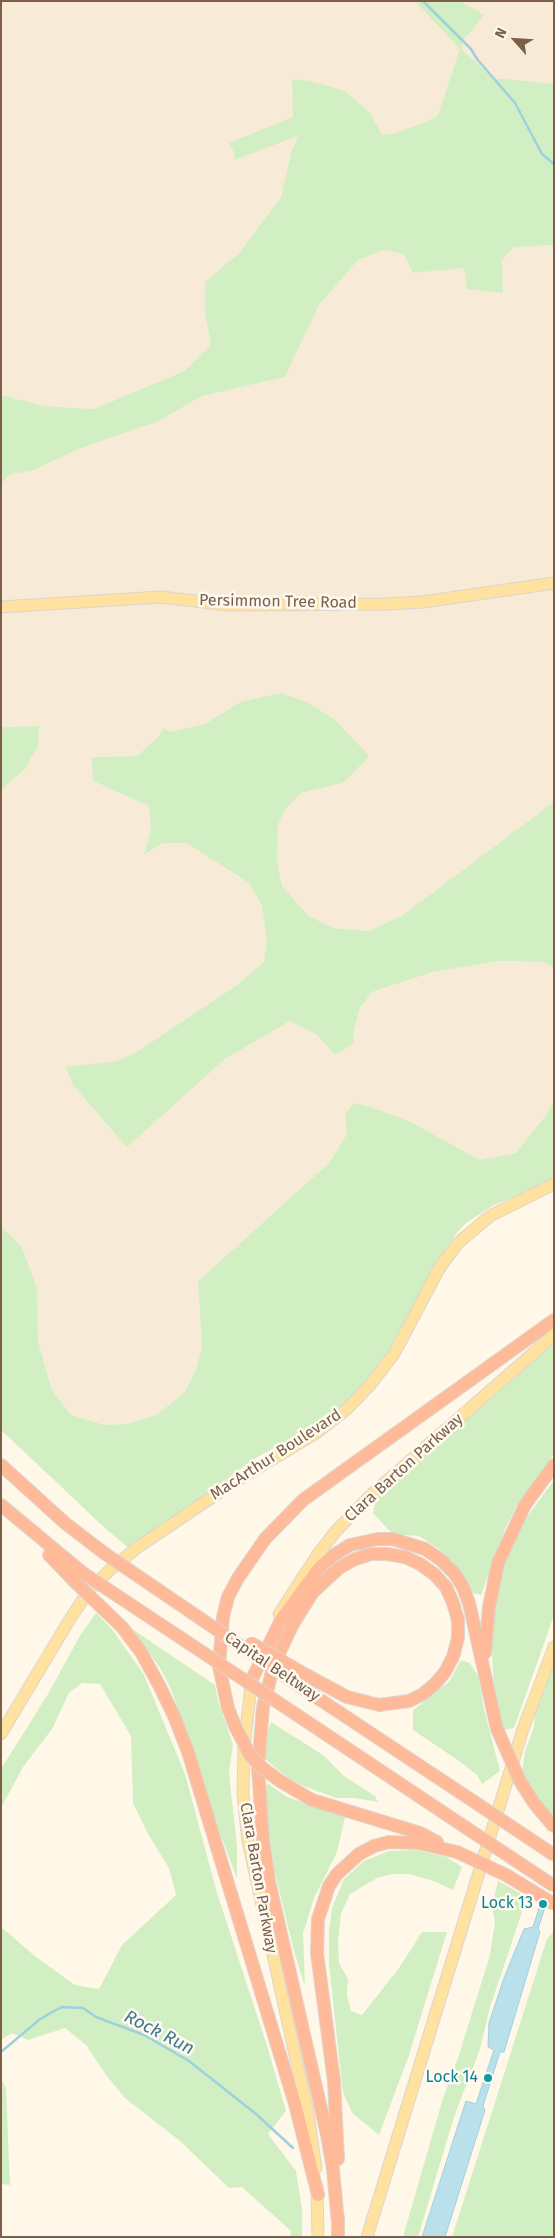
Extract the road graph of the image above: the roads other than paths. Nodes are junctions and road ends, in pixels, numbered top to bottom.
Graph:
1 (554, 583) edge
2 (1, 606) edge
3 (554, 1184) edge
4 (554, 1320) edge
5 (554, 1335) edge
6 (1, 1465) edge
7 (554, 1465) edge
8 (1, 1505) edge
9 (79, 1578) junction
10 (554, 1647) edge
11 (484, 1671) junction
12 (251, 1681) junction
13 (306, 1682) junction
14 (1, 1734) edge
15 (554, 1827) edge
16 (458, 1852) junction
17 (554, 1855) edge
18 (554, 1886) edge
19 (554, 1904) edge
20 (318, 2195) junction
21 (338, 2223) junction
22 (318, 2237) edge
23 (338, 2237) edge
24 (367, 2237) edge

1 - 2 main road, Persimmon Tree Road
3 - 14 main road, MacArthur Boulevard
4 - 16 highway, bridge
5 - 12 main road, Clara Barton Parkway
6 - 13 highway, Capital Beltway, bridge
7 - 11 highway
8 - 9 highway, Capital Beltway
9 - 18 highway, Capital Beltway, bridge
9 - 20 highway, bridge
10 - 24 main road
11 - 12 highway
11 - 15 highway, bridge
12 - 20 main road, Clara Barton Parkway
13 - 17 highway, Capital Beltway, bridge
13 - 21 highway
16 - 19 highway, bridge
16 - 21 highway
20 - 22 main road, Clara Barton Parkway
21 - 23 highway

